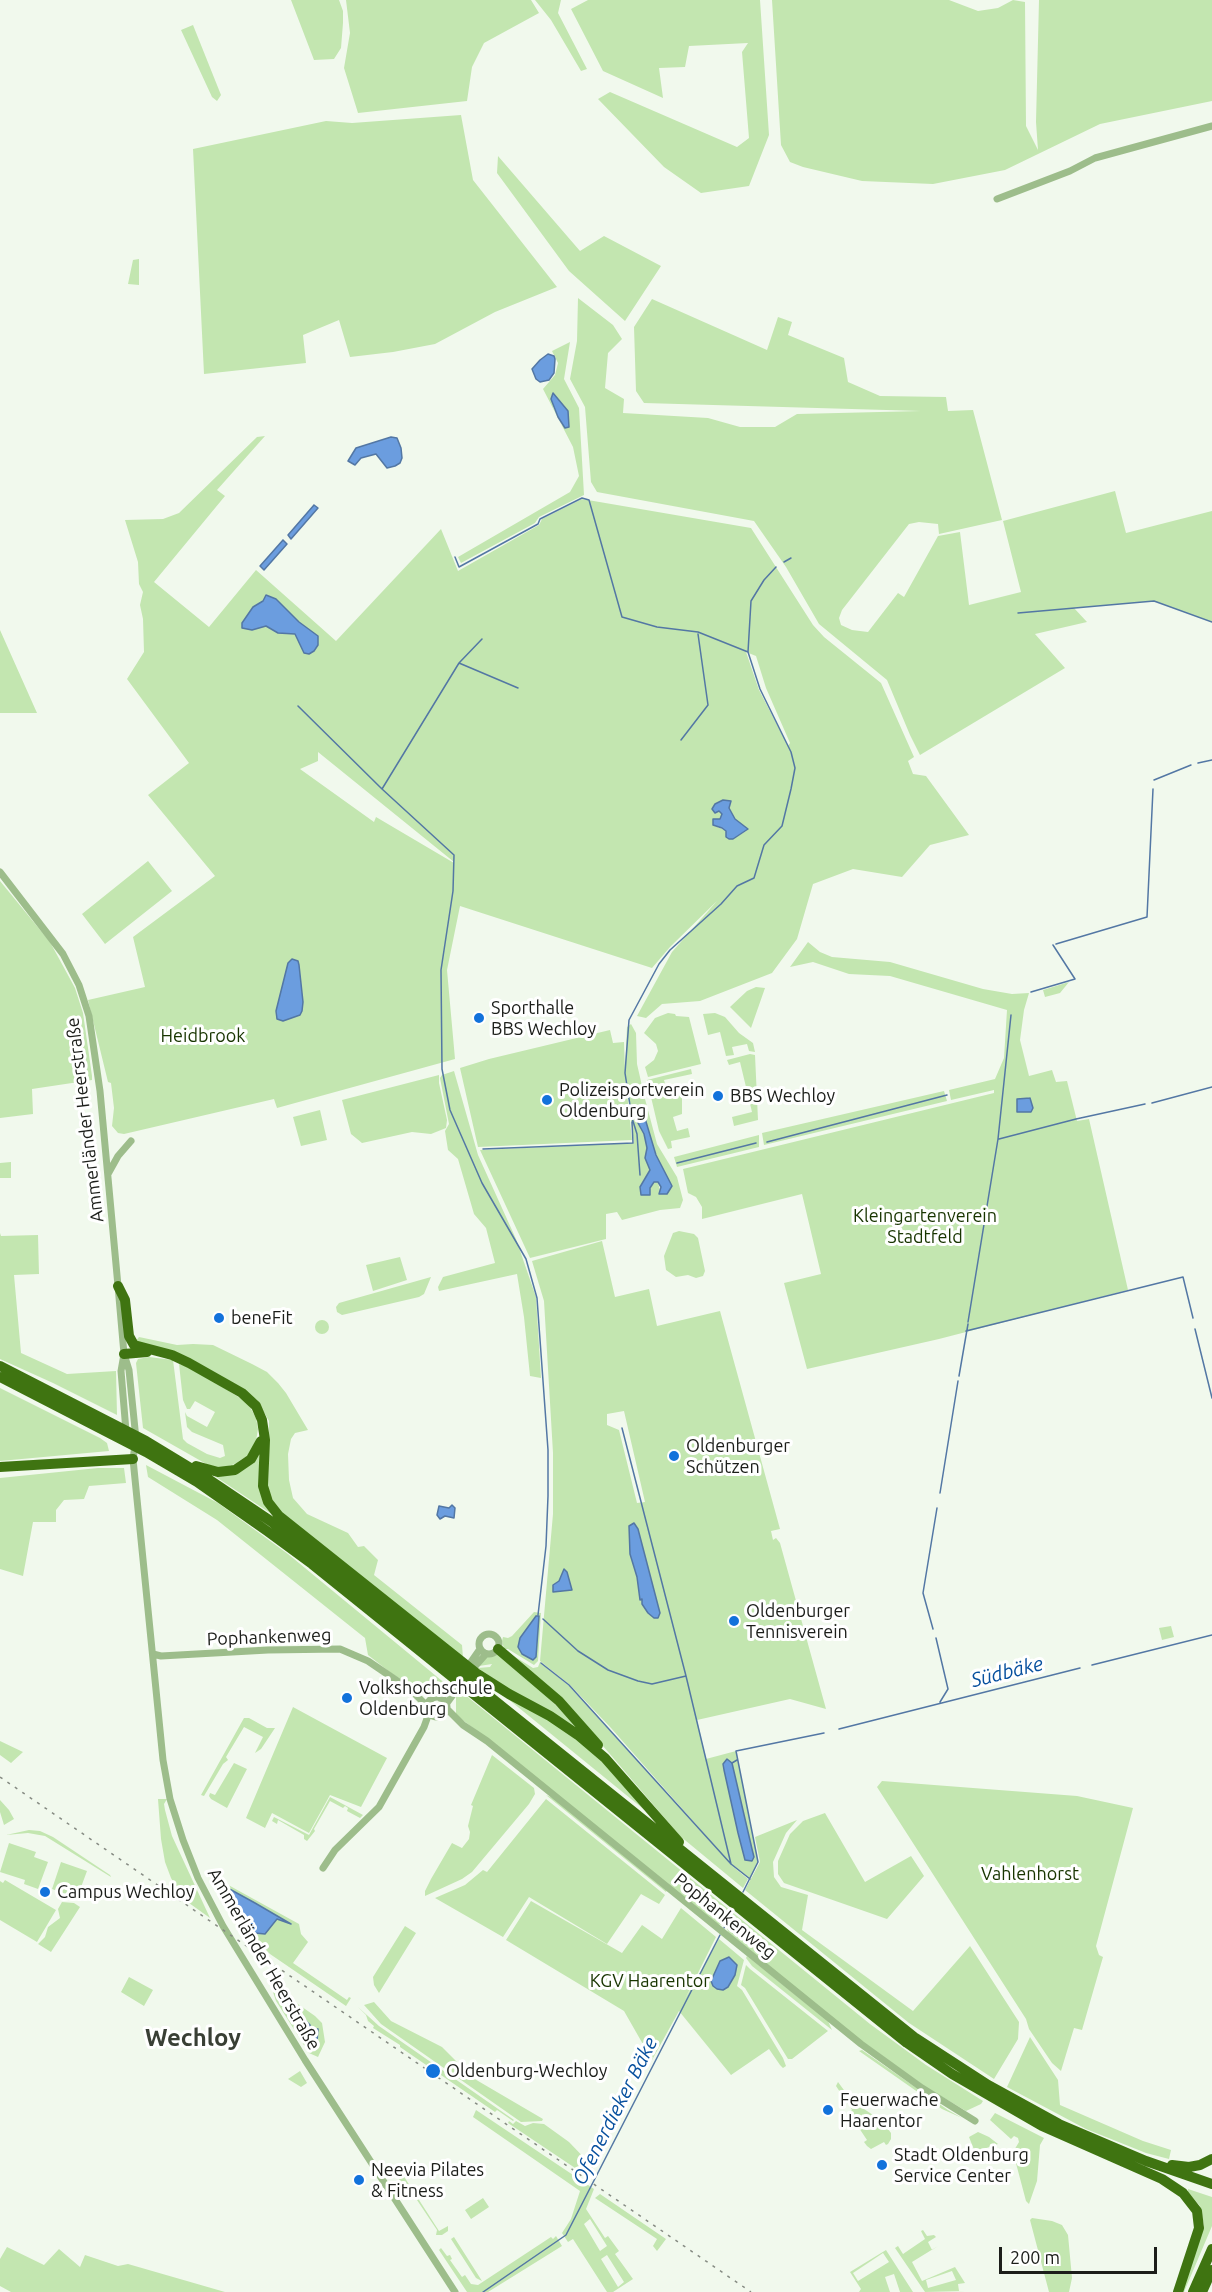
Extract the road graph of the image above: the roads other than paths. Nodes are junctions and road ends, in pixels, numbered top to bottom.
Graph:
1 (1212, 126) edge
2 (997, 199) dead end
3 (0, 872) edge
4 (131, 1142) dead end
5 (108, 1173) junction
6 (118, 1286) junction
7 (153, 1351) junction
8 (124, 1354) junction
9 (0, 1366) edge
10 (0, 1377) edge
11 (0, 1383) edge
12 (31, 1392) junction
13 (264, 1435) junction
14 (146, 1447) junction
15 (133, 1459) junction
16 (179, 1461) junction
17 (0, 1467) edge
18 (498, 1649) junction
19 (483, 1652) junction
20 (153, 1654) junction
21 (455, 1668) junction
22 (470, 1680) junction
23 (412, 1690) junction
24 (442, 1702) junction
25 (428, 1709) junction
26 (439, 1717) junction
27 (463, 1725) junction
28 (424, 1727) junction
29 (605, 1758) junction
30 (697, 1863) junction
31 (323, 1868) dead end
32 (986, 2089) junction
33 (1002, 2099) junction
34 (975, 2121) dead end
35 (1212, 2159) edge
36 (1145, 2164) junction
37 (1212, 2184) edge
38 (1212, 2190) edge
39 (1212, 2249) edge
40 (1212, 2270) edge
41 (455, 2292) edge
42 (1178, 2292) edge
43 (1192, 2292) edge
44 (1202, 2292) edge

1 - 2 street
3 - 5 street, Ammerländer Heerstraße
4 - 5 street
5 - 6 street, Ammerländer Heerstraße
6 - 7 highway
6 - 8 street, Ammerländer Heerstraße
7 - 8 highway
7 - 13 highway
8 - 15 street, Ammerländer Heerstraße
9 - 14 highway
10 - 12 highway
11 - 12 highway
12 - 14 highway
13 - 16 highway
13 - 21 highway
14 - 16 highway
14 - 21 highway
15 - 17 highway
15 - 20 street, Ammerländer Heerstraße
16 - 21 highway
18 - 19 street
18 - 19 street
18 - 29 highway
19 - 24 street
20 - 23 street, Pophankenweg
20 - 41 street, Ammerländer Heerstraße
21 - 22 highway
21 - 22 highway
22 - 29 highway
22 - 30 highway
22 - 32 highway
23 - 24 street, Pophankenweg
23 - 25 street, Pophankenweg
24 - 25 street
24 - 26 street
24 - 27 street, Pophankenweg
25 - 26 street, Pophankenweg
25 - 28 street
26 - 27 street, Pophankenweg
26 - 28 street
27 - 34 street, Pophankenweg
28 - 31 street
29 - 30 highway
30 - 32 highway
32 - 33 highway
33 - 36 highway
33 - 36 highway
35 - 36 highway
36 - 37 highway
36 - 38 highway
36 - 42 highway
39 - 43 highway
40 - 44 highway

